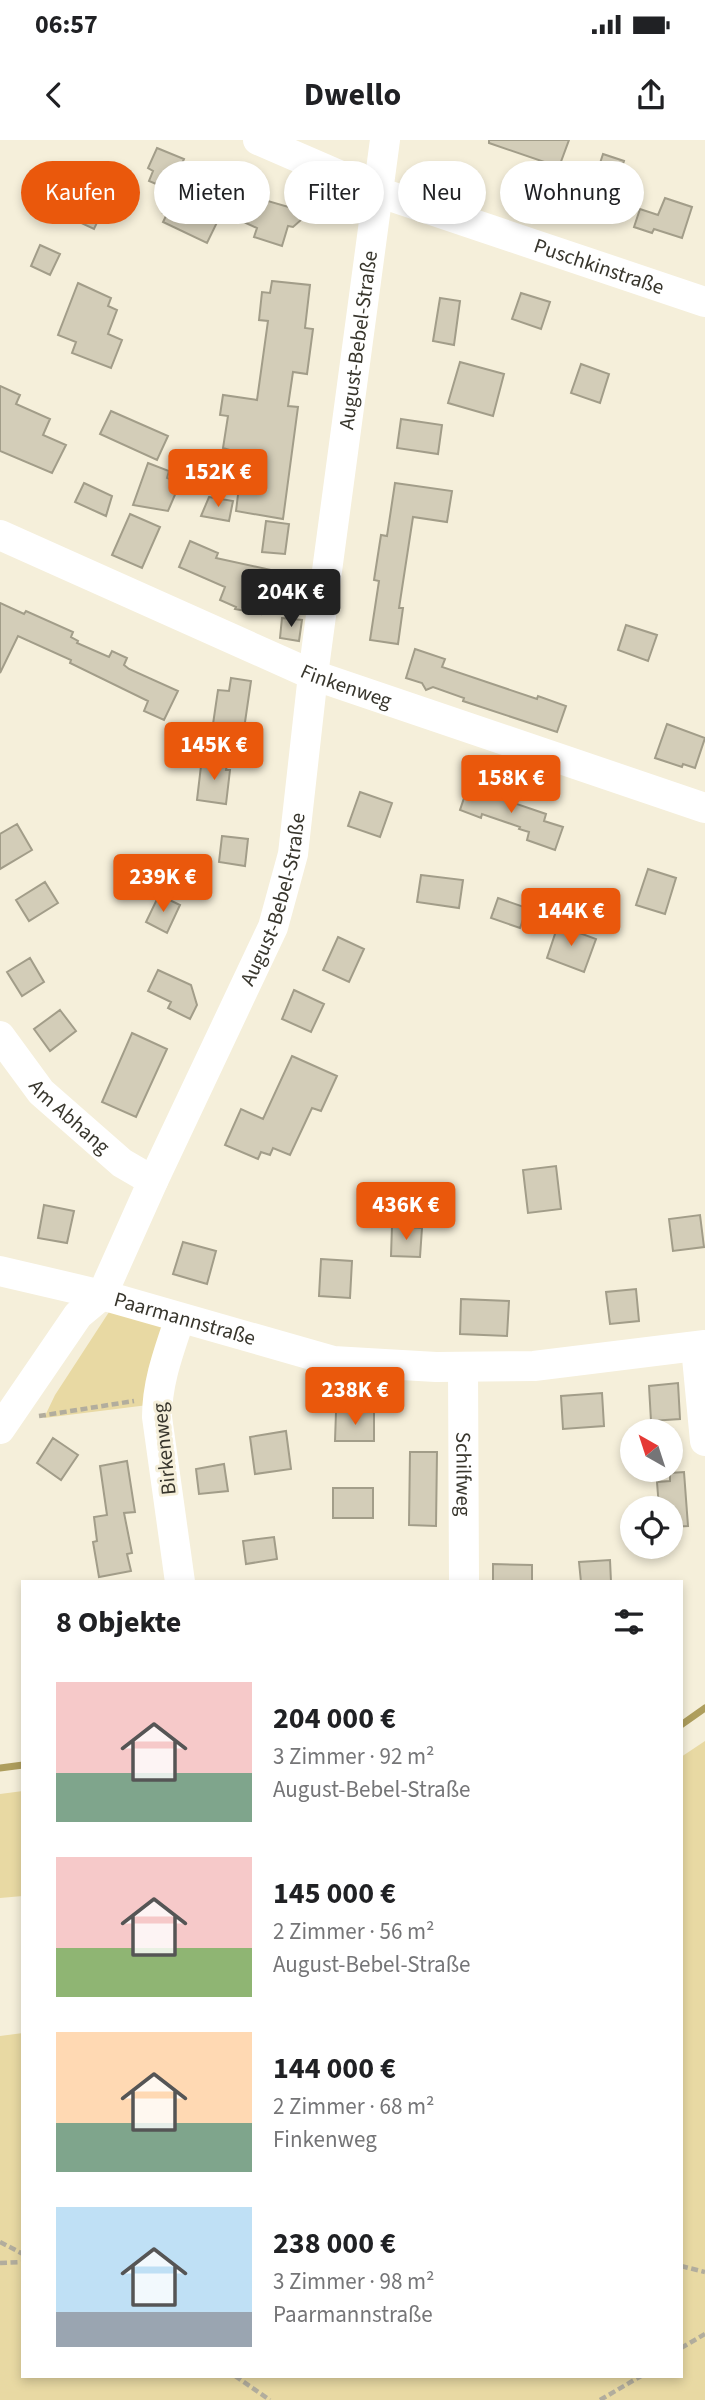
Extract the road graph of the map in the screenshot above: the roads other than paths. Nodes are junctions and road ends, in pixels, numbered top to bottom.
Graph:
1 (258, 140) edge
2 (385, 140) edge
3 (306, 161) edge
4 (382, 161) edge
5 (384, 194) edge
6 (374, 224) edge
7 (705, 302) edge
8 (0, 535) edge
9 (313, 675) junction
10 (705, 808) edge
11 (0, 1036) edge
12 (153, 1181) junction
13 (0, 1271) edge
14 (102, 1295) junction
15 (180, 1318) junction
16 (701, 1346) edge
17 (463, 1367) junction
18 (0, 1429) edge
19 (705, 1441) edge
20 (180, 1580) edge
21 (464, 1580) edge

1 - 3 street, Puschkinstraße
2 - 4 street, August-Bebel-Straße
5 - 7 street, Puschkinstraße
6 - 9 street, August-Bebel-Straße
8 - 9 street, Finkenweg
9 - 10 street, Finkenweg
9 - 12 street, August-Bebel-Straße
11 - 12 street, Am Abhang
12 - 14 street, August-Bebel-Straße
13 - 14 street, Paarmannstraße
14 - 15 street, Paarmannstraße
14 - 18 street, August-Bebel-Straße
15 - 17 street, Paarmannstraße
15 - 20 street, Birkenweg
16 - 17 street, Paarmannstraße
16 - 19 street
17 - 21 street, Schilfweg

